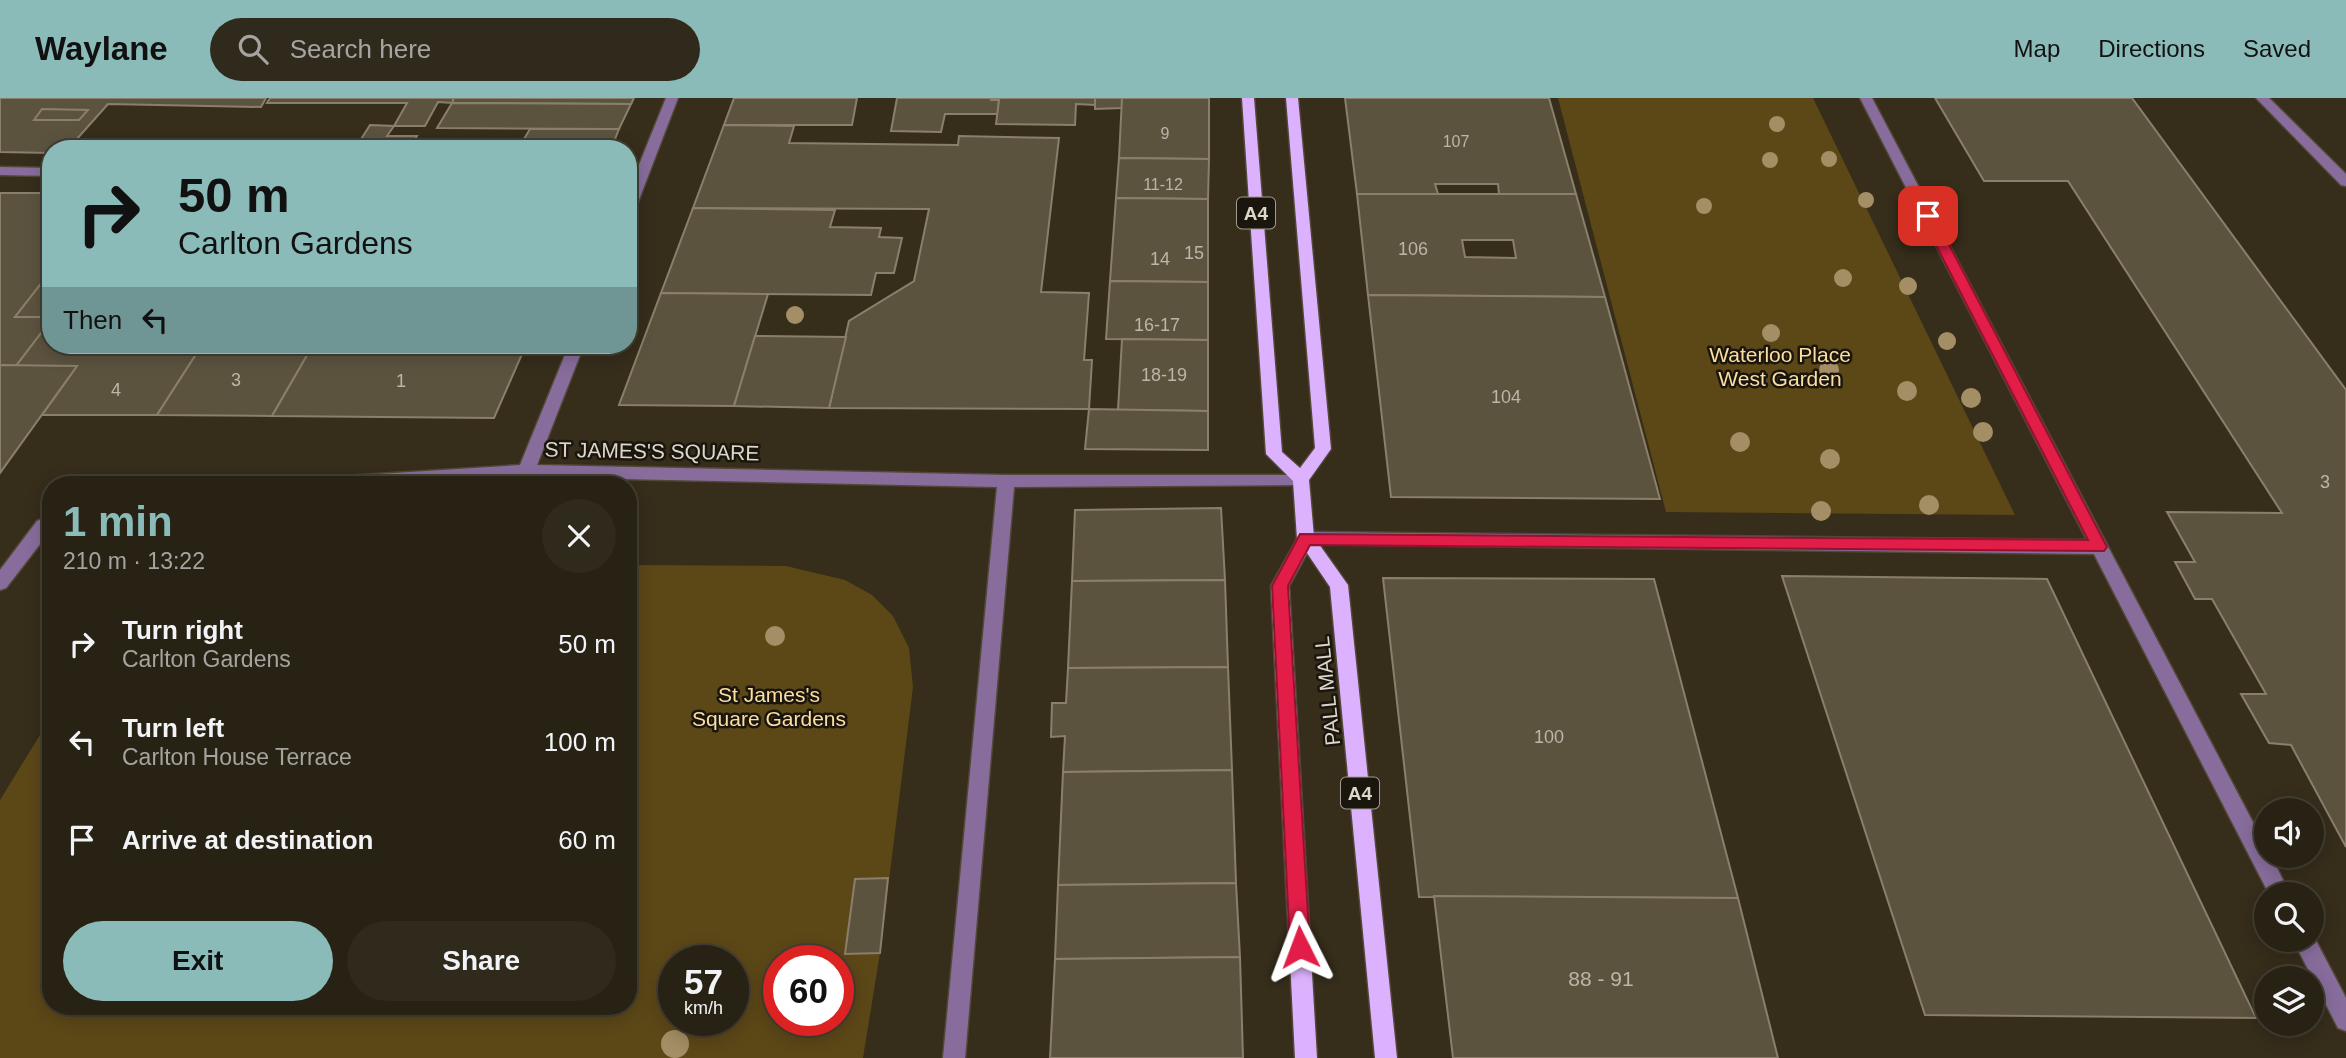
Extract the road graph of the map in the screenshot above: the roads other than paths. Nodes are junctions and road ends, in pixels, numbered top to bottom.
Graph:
1 (672, 98) edge
2 (1248, 98) edge
3 (1292, 98) edge
4 (1866, 98) edge
5 (2262, 98) edge
6 (0, 171) edge
7 (42, 172) edge
8 (2346, 182) edge
9 (637, 187) edge
10 (572, 354) edge
11 (526, 471) junction
12 (445, 476) edge
13 (1301, 479) junction
14 (1006, 481) junction
15 (42, 528) edge
16 (1306, 539) junction
17 (2099, 547) junction
18 (0, 583) edge
19 (2274, 882) edge
20 (2310, 952) edge
21 (2346, 1020) edge
22 (954, 1058) edge
23 (1306, 1058) edge
24 (1386, 1058) edge

1 - 9 street
2 - 13 main road, A4
3 - 13 main road, A4
4 - 17 street
5 - 8 street
6 - 7 street
10 - 11 street
11 - 12 street, ST JAMES'S SQUARE
11 - 14 street, ST JAMES'S SQUARE
13 - 14 street, ST JAMES'S SQUARE
13 - 16 main road
14 - 22 street
15 - 18 street
16 - 17 street
16 - 23 main road, PALL MALL
16 - 24 main road, PALL MALL / A4
17 - 19 street
20 - 21 street

